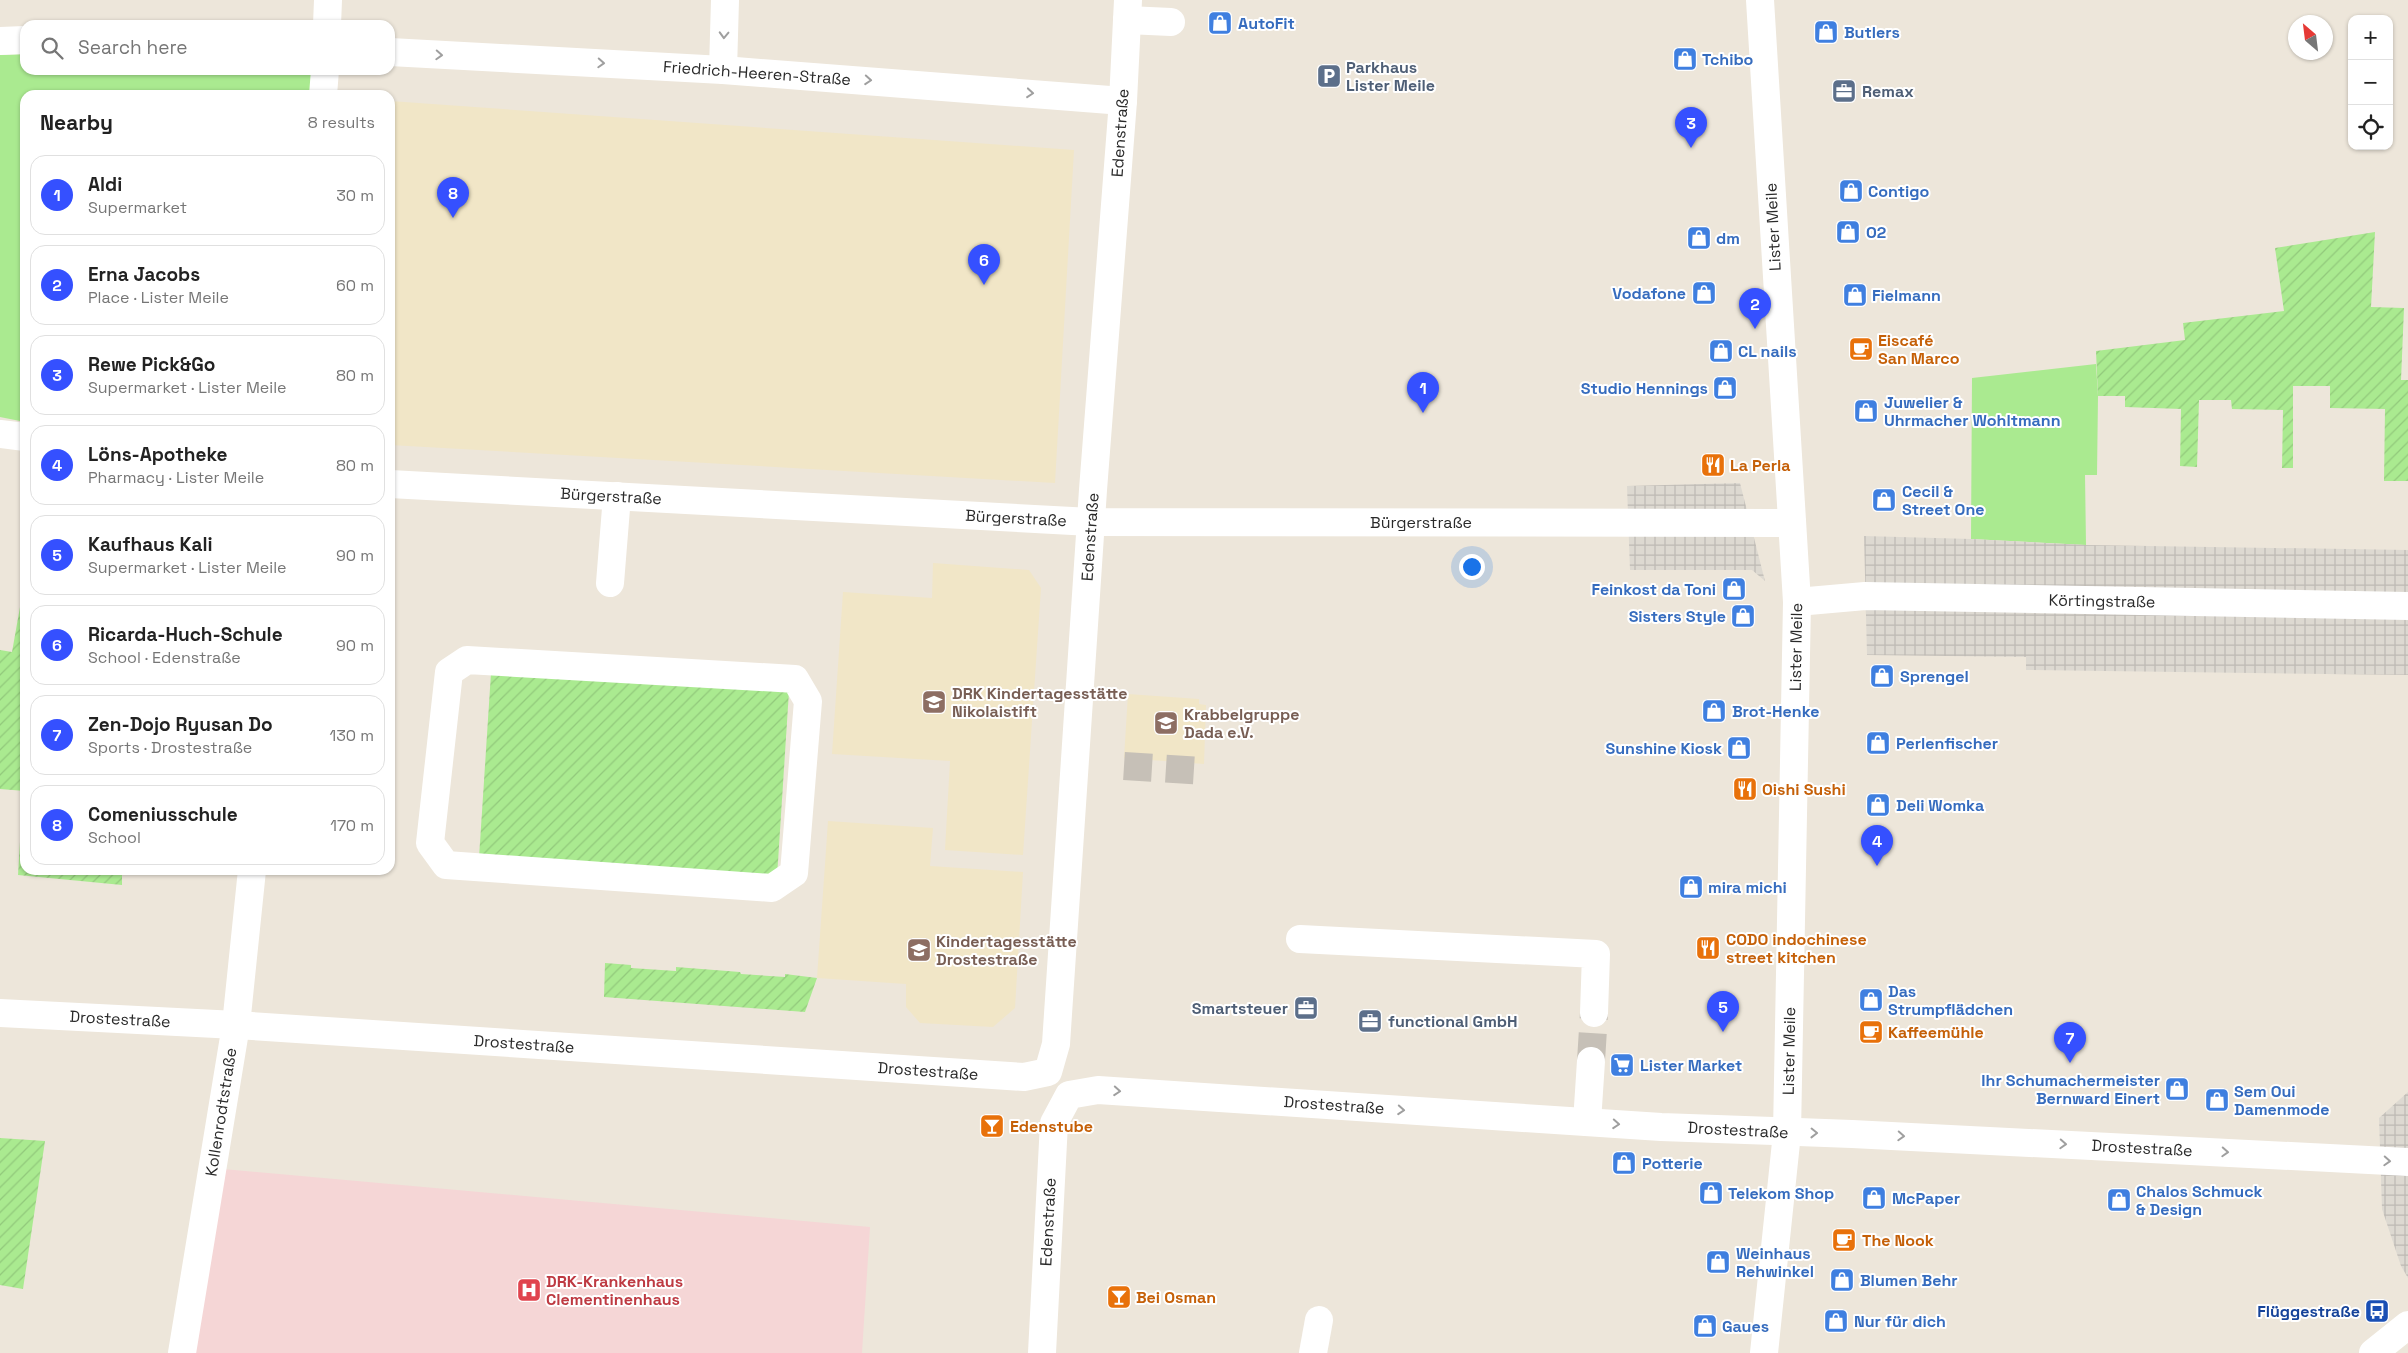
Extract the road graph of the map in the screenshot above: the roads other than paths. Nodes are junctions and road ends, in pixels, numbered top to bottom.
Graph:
1 (328, 0) edge
2 (725, 0) edge
3 (1760, 0) edge
4 (1128, 10) edge
5 (327, 20) edge
6 (1171, 22) dead end
7 (20, 40) edge
8 (0, 41) edge
9 (395, 52) edge
10 (723, 70) junction
11 (325, 75) edge
12 (323, 90) edge
13 (1123, 101) junction
14 (0, 434) edge
15 (20, 437) edge
16 (395, 484) edge
17 (617, 496) junction
18 (1091, 522) junction
19 (1792, 523) junction
20 (610, 583) dead end
21 (1797, 602) junction
22 (2408, 606) edge
23 (467, 660) joint
24 (251, 875) edge
25 (1300, 939) dead end
26 (0, 1013) edge
27 (1594, 1013) tunnel mouth
28 (236, 1026) junction
29 (1591, 1062) tunnel mouth
30 (1048, 1072) joint
31 (1069, 1095) joint
32 (1587, 1122) junction
33 (1787, 1133) junction
34 (2408, 1162) edge
35 (1319, 1320) dead end
36 (2408, 1325) edge
37 (182, 1353) edge
38 (1042, 1353) edge
39 (1313, 1353) edge
40 (1764, 1353) edge
41 (2373, 1353) edge

1 - 5 street
2 -> 10 street
3 - 19 street, Lister Meile
4 - 6 street
4 - 13 street, Edenstraße
7 - 8 street
9 -> 10 street, Friedrich-Heeren-Straße
10 -> 13 street, Friedrich-Heeren-Straße
11 - 12 street
13 - 18 street, Edenstraße
14 - 15 street
16 - 17 street, Bürgerstraße
17 - 18 street, Bürgerstraße
17 - 20 street
18 - 19 street, Bürgerstraße
18 - 30 street, Edenstraße
19 - 21 street, Lister Meile
21 - 22 street, Körtingstraße
21 - 33 street, Lister Meile
23 - 23 street
24 - 28 street, Kollenrodtstraße
25 - 27 street
26 - 28 street, Drostestraße
28 - 30 street, Drostestraße
28 - 37 street, Kollenrodtstraße
29 - 32 street
31 -> 32 street, Drostestraße
31 - 38 street, Edenstraße
32 -> 33 street, Drostestraße
33 -> 34 street, Drostestraße
33 - 40 street, Lister Meile
35 - 39 street
36 - 41 street

